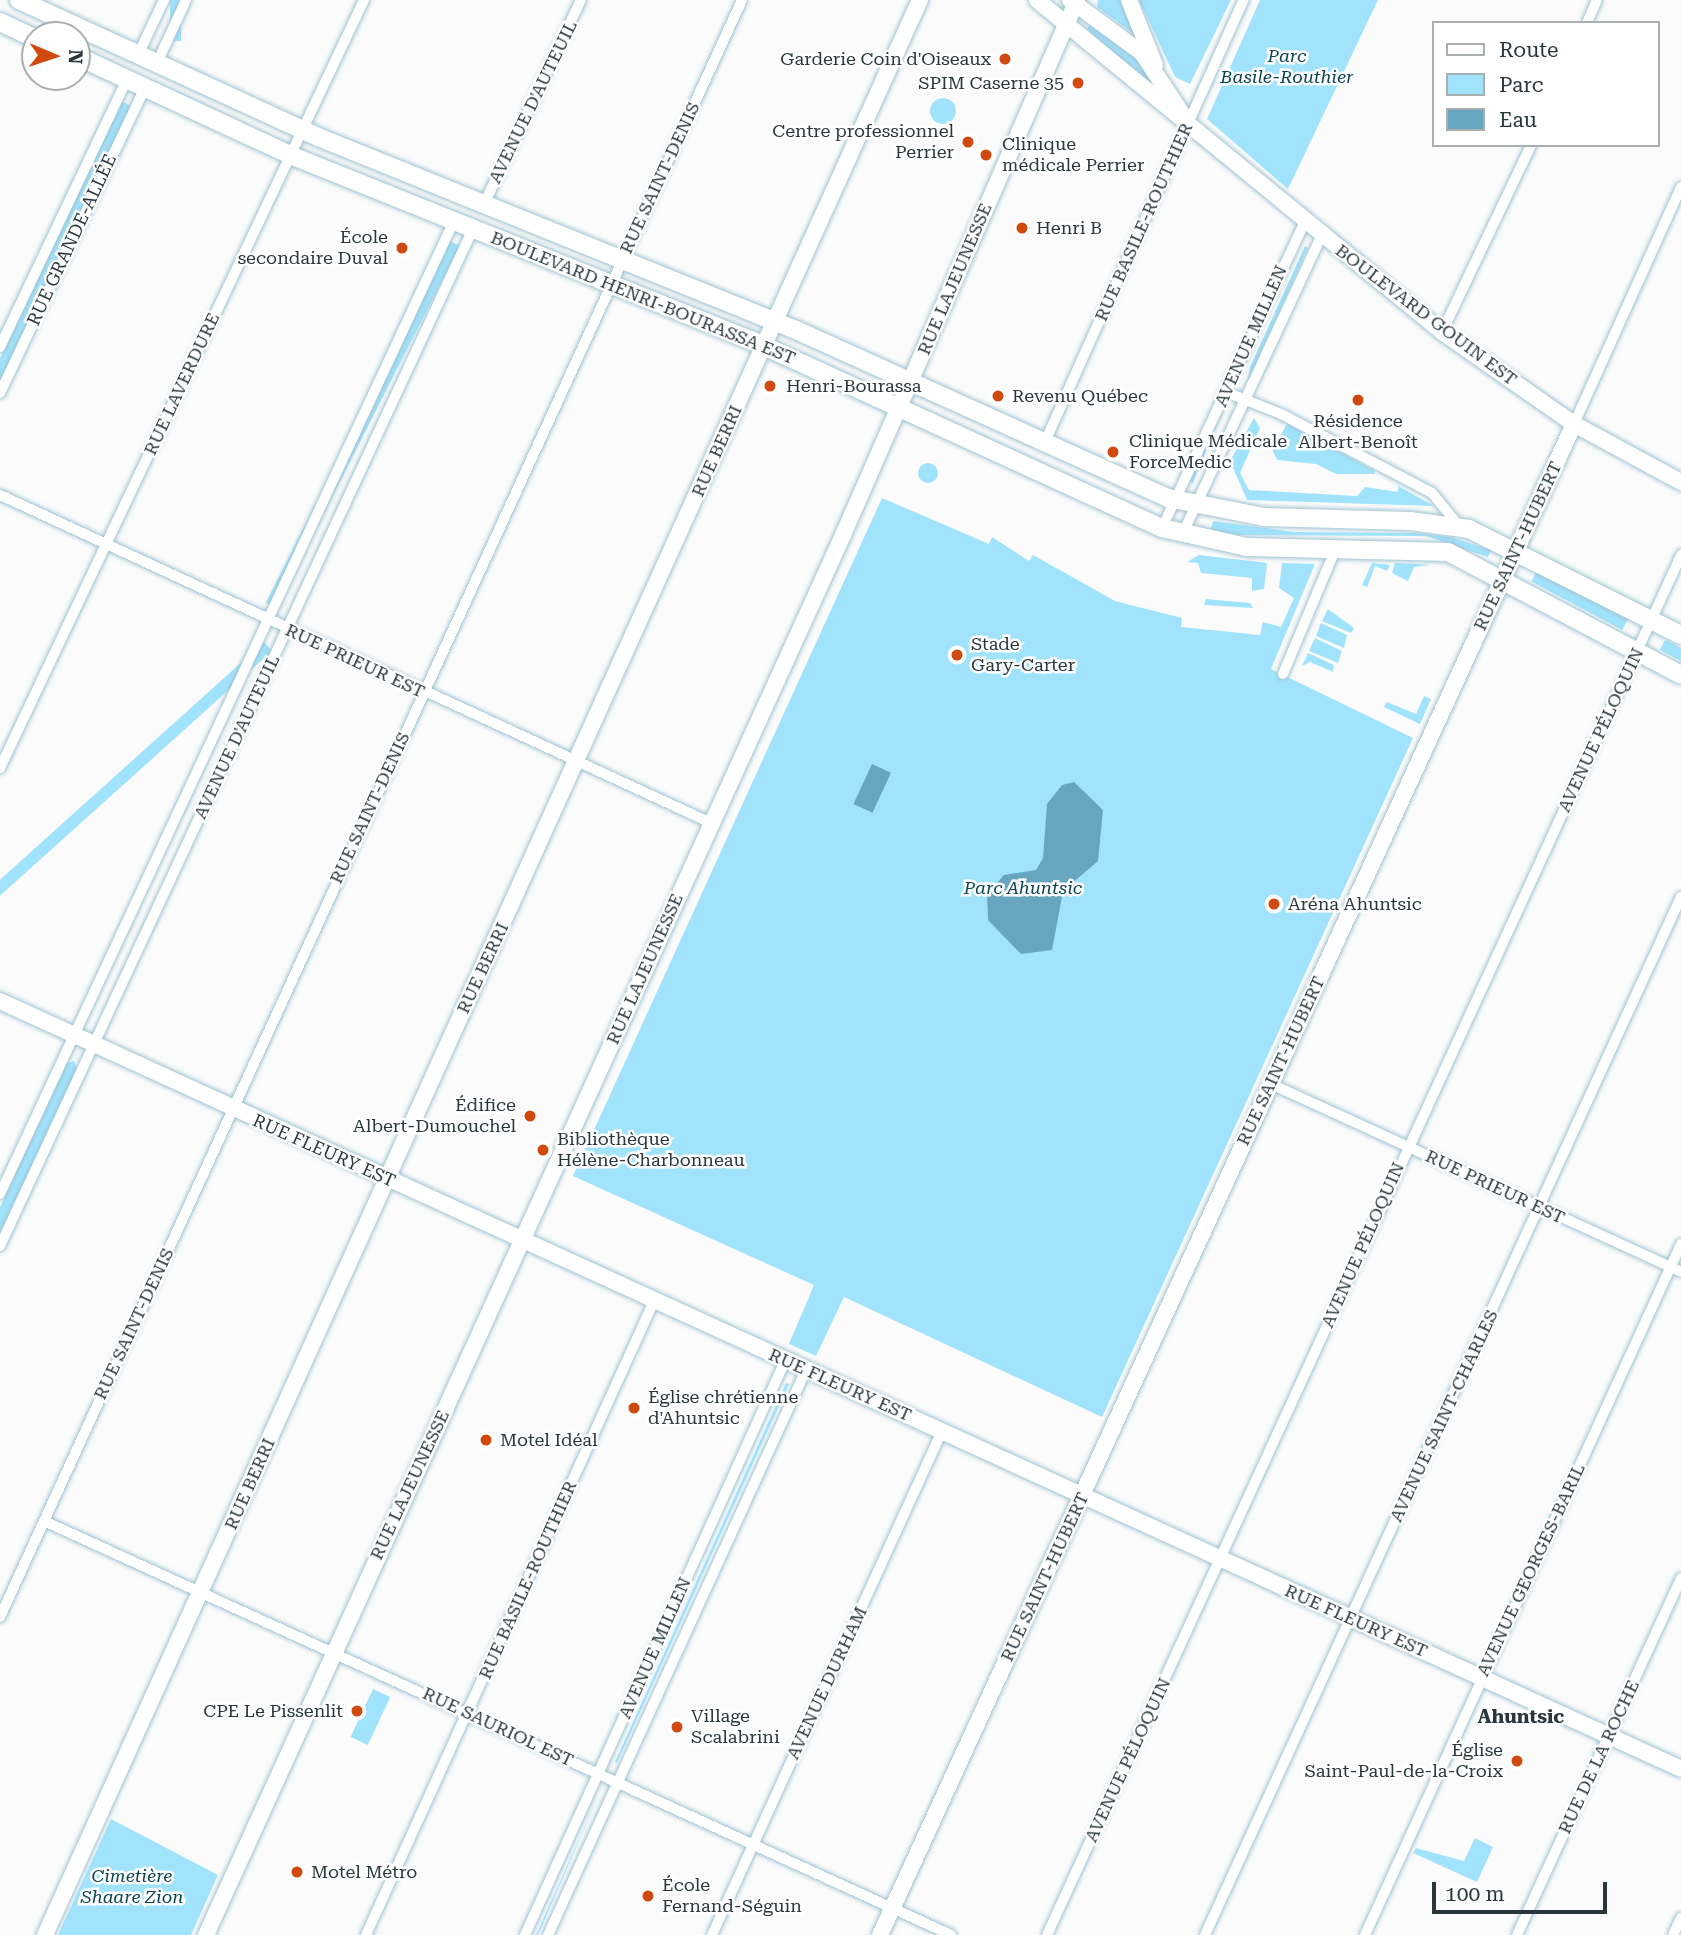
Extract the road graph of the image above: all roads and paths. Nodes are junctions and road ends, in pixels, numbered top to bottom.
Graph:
1 (19, 0) edge
2 (164, 0) edge
3 (186, 0) edge
4 (364, 0) edge
5 (581, 0) edge
6 (742, 0) edge
7 (920, 0) edge
8 (1037, 0) edge
9 (1129, 0) edge
10 (1244, 0) edge
11 (1597, 0) edge
12 (1074, 1) edge
13 (1588, 21) edge
14 (0, 22) edge
15 (1067, 24) junction
16 (21, 32) edge
17 (138, 55) junction
18 (91, 62) edge
19 (157, 63) junction
20 (1157, 71) junction
21 (127, 79) junction
22 (145, 87) junction
23 (1188, 124) junction
24 (302, 130) junction
25 (1530, 147) edge
26 (290, 155) junction
27 (1681, 187) edge
28 (484, 204) junction
29 (454, 220) junction
30 (1305, 222) junction
31 (473, 229) junction
32 (1322, 235) junction
33 (623, 259) junction
34 (611, 284) junction
35 (775, 321) junction
36 (1442, 332) junction
37 (765, 346) junction
38 (0, 347) edge
39 (911, 382) junction
40 (1226, 392) junction
41 (0, 393) edge
42 (1246, 401) junction
43 (900, 409) junction
44 (1574, 424) junction
45 (1044, 443) junction
46 (1681, 482) edge
47 (0, 495) edge
48 (1175, 500) junction
49 (1198, 506) junction
50 (1460, 527) junction
51 (1162, 528) junction
52 (1182, 535) junction
53 (106, 544) junction
54 (1336, 548) junction
55 (1516, 549) junction
56 (1681, 555) edge
57 (1503, 578) junction
58 (1651, 619) junction
59 (267, 621) junction
60 (287, 630) junction
61 (1681, 635) edge
62 (1637, 651) junction
63 (1283, 674) dead end
64 (1681, 675) edge
65 (423, 693) junction
66 (576, 762) junction
67 (0, 768) edge
68 (711, 823) junction
69 (1681, 897) edge
70 (0, 1001) edge
71 (74, 1036) junction
72 (93, 1045) junction
73 (1271, 1084) junction
74 (232, 1109) junction
75 (1408, 1147) junction
76 (387, 1180) junction
77 (0, 1194) edge
78 (1539, 1207) junction
79 (522, 1241) junction
80 (1681, 1244) edge
81 (0, 1246) edge
82 (1676, 1269) edge
83 (654, 1301) junction
84 (785, 1361) junction
85 (806, 1370) junction
86 (942, 1431) junction
87 (1083, 1496) junction
88 (44, 1521) junction
89 (1221, 1559) junction
90 (1681, 1578) edge
91 (200, 1592) junction
92 (0, 1617) edge
93 (1351, 1618) junction
94 (334, 1653) junction
95 (1482, 1678) junction
96 (468, 1713) junction
97 (1609, 1736) junction
98 (1681, 1769) edge
99 (598, 1773) junction
100 (617, 1783) junction
101 (753, 1845) junction
102 (893, 1907) junction
103 (1681, 1918) edge
104 (45, 1935) edge
105 (206, 1935) edge
106 (366, 1935) edge
107 (525, 1935) edge
108 (548, 1935) edge
109 (712, 1935) edge
110 (880, 1935) edge
111 (951, 1935) edge
112 (1047, 1935) edge
113 (1205, 1935) edge
114 (1364, 1935) edge
115 (1517, 1935) edge
116 (1673, 1935) edge

1 - 17 main road, BOULEVARD HENRI-BOURASSA EST
2 - 17 street
3 - 19 street
4 - 24 street, RUE LAVERDURE
5 - 28 street, AVENUE D'AUTEUIL
6 - 33 street, RUE SAINT-DENIS
7 - 35 main road, RUE BERRI
8 - 15 main road, BOULEVARD GOUIN EST
9 - 20 main road
10 - 23 street, RUE BASILE-ROUTHIER
11 - 13 street
12 - 15 main road, RUE LAJEUNESSE
12 - 20 main road, BOULEVARD GOUIN EST
14 - 16 main road
15 - 23 main road, BOULEVARD GOUIN EST
15 - 39 main road, RUE LAJEUNESSE
17 - 19 main road, BOULEVARD HENRI-BOURASSA EST
18 - 21 main road, BOULEVARD HENRI-BOURASSA EST
19 - 24 main road, BOULEVARD HENRI-BOURASSA EST
20 - 23 main road, BOULEVARD GOUIN EST
21 - 22 main road, BOULEVARD HENRI-BOURASSA EST
21 - 38 street, RUE GRANDE-ALLÉE
22 - 26 main road, BOULEVARD HENRI-BOURASSA EST
22 - 41 street, RUE GRANDE-ALLÉE
23 - 30 main road, BOULEVARD GOUIN EST
23 - 45 street, RUE BASILE-ROUTHIER
24 - 26 street, RUE LAVERDURE
24 - 28 main road, BOULEVARD HENRI-BOURASSA EST
25 - 36 street
26 - 29 main road, BOULEVARD HENRI-BOURASSA EST
26 - 53 street, RUE LAVERDURE
27 - 44 street, RUE SAINT-HUBERT
28 - 33 main road, BOULEVARD HENRI-BOURASSA EST
29 - 31 main road, BOULEVARD HENRI-BOURASSA EST
29 - 59 street, AVENUE D'AUTEUIL
30 - 32 main road, BOULEVARD GOUIN EST
30 - 40 street, AVENUE MILLEN
31 - 34 main road, BOULEVARD HENRI-BOURASSA EST
31 - 60 street, AVENUE D'AUTEUIL
32 - 36 main road, BOULEVARD GOUIN EST
32 - 42 street, AVENUE MILLEN
33 - 34 street, RUE SAINT-DENIS
33 - 35 main road, BOULEVARD HENRI-BOURASSA EST
34 - 37 main road, BOULEVARD HENRI-BOURASSA EST
34 - 65 street, RUE SAINT-DENIS
35 - 37 main road, RUE BERRI
35 - 39 main road, BOULEVARD HENRI-BOURASSA EST
36 - 44 main road, BOULEVARD GOUIN EST
37 - 43 main road, BOULEVARD HENRI-BOURASSA EST
37 - 66 main road, RUE BERRI
39 - 43 main road, RUE LAJEUNESSE
39 - 45 main road, BOULEVARD HENRI-BOURASSA EST
40 - 42 street, BOULEVARD HENRI-BOURASSA EST
40 - 48 street, AVENUE MILLEN
42 - 49 street, AVENUE MILLEN
42 - 50 street, BOULEVARD HENRI-BOURASSA EST
43 - 51 main road, BOULEVARD HENRI-BOURASSA EST
43 - 68 main road, RUE LAJEUNESSE
44 - 46 main road, BOULEVARD GOUIN EST
44 - 55 main road, RUE SAINT-HUBERT
45 - 48 main road, BOULEVARD HENRI-BOURASSA EST
47 - 53 street, RUE PRIEUR EST
48 - 49 main road, BOULEVARD HENRI-BOURASSA EST
48 - 51 street, AVENUE MILLEN
49 - 50 main road, BOULEVARD HENRI-BOURASSA EST
49 - 52 street, AVENUE MILLEN
50 - 55 main road, BOULEVARD HENRI-BOURASSA EST
51 - 52 main road, BOULEVARD HENRI-BOURASSA EST
52 - 54 main road, BOULEVARD HENRI-BOURASSA EST
53 - 59 street, RUE PRIEUR EST
53 - 67 street, RUE LAVERDURE
54 - 57 main road, BOULEVARD HENRI-BOURASSA EST
54 - 63 street
55 - 57 main road, RUE SAINT-HUBERT
55 - 58 main road, BOULEVARD HENRI-BOURASSA EST
56 - 58 street, AVENUE PÉLOQUIN
57 - 62 main road, BOULEVARD HENRI-BOURASSA EST
57 - 73 main road, RUE SAINT-HUBERT
58 - 61 main road, BOULEVARD HENRI-BOURASSA EST
58 - 62 street, AVENUE PÉLOQUIN
59 - 60 street, RUE PRIEUR EST
59 - 71 street, AVENUE D'AUTEUIL
60 - 65 street, RUE PRIEUR EST
60 - 72 street, AVENUE D'AUTEUIL
62 - 64 main road, BOULEVARD HENRI-BOURASSA EST
62 - 75 street, AVENUE PÉLOQUIN
65 - 66 street, RUE PRIEUR EST
65 - 74 street, RUE SAINT-DENIS
66 - 68 street, RUE PRIEUR EST
66 - 76 main road, RUE BERRI
68 - 79 main road, RUE LAJEUNESSE
69 - 78 street, AVENUE SAINT-CHARLES
70 - 71 main road, RUE FLEURY EST
71 - 72 main road, RUE FLEURY EST
71 - 77 street, AVENUE D'AUTEUIL
72 - 74 main road, RUE FLEURY EST
72 - 81 street, AVENUE D'AUTEUIL
73 - 75 street, RUE PRIEUR EST
73 - 87 main road, RUE SAINT-HUBERT
74 - 76 main road, RUE FLEURY EST
74 - 88 street, RUE SAINT-DENIS
75 - 78 street, RUE PRIEUR EST
75 - 89 street, AVENUE PÉLOQUIN
76 - 79 main road, RUE FLEURY EST
76 - 91 main road, RUE BERRI
78 - 82 street, RUE PRIEUR EST
78 - 93 street, AVENUE SAINT-CHARLES
79 - 83 main road, RUE FLEURY EST
79 - 94 main road, RUE LAJEUNESSE
80 - 82 street, AVENUE GEORGES-BARIL
82 - 95 street, AVENUE GEORGES-BARIL
83 - 84 main road, RUE FLEURY EST
83 - 96 street, RUE BASILE-ROUTHIER
84 - 85 main road, RUE FLEURY EST
84 - 99 street, AVENUE MILLEN
85 - 86 main road, RUE FLEURY EST
85 - 100 street, AVENUE MILLEN
86 - 87 main road, RUE FLEURY EST
86 - 101 street, AVENUE DURHAM
87 - 89 main road, RUE FLEURY EST
87 - 102 main road, RUE SAINT-HUBERT
88 - 91 street, RUE SAURIOL EST
88 - 92 street, RUE SAINT-DENIS
89 - 93 main road, RUE FLEURY EST
89 - 112 street, AVENUE PÉLOQUIN
90 - 97 street, RUE DE LA ROCHE
91 - 94 street, RUE SAURIOL EST
91 - 104 main road, RUE BERRI
93 - 95 main road, RUE FLEURY EST
93 - 113 street, AVENUE SAINT-CHARLES
94 - 96 street, RUE SAURIOL EST
94 - 105 main road, RUE LAJEUNESSE
95 - 97 main road, RUE FLEURY EST
95 - 114 street, AVENUE GEORGES-BARIL
96 - 99 street, RUE SAURIOL EST
96 - 106 street, RUE BASILE-ROUTHIER
97 - 98 main road, RUE FLEURY EST
97 - 115 street, RUE DE LA ROCHE
99 - 100 street, RUE SAURIOL EST
99 - 107 street, AVENUE MILLEN
100 - 101 street, RUE SAURIOL EST
100 - 108 street, AVENUE MILLEN
101 - 102 street, RUE SAURIOL EST
101 - 109 street, AVENUE DURHAM
102 - 110 main road, RUE SAINT-HUBERT
102 - 111 street, RUE SAURIOL EST
103 - 116 street

